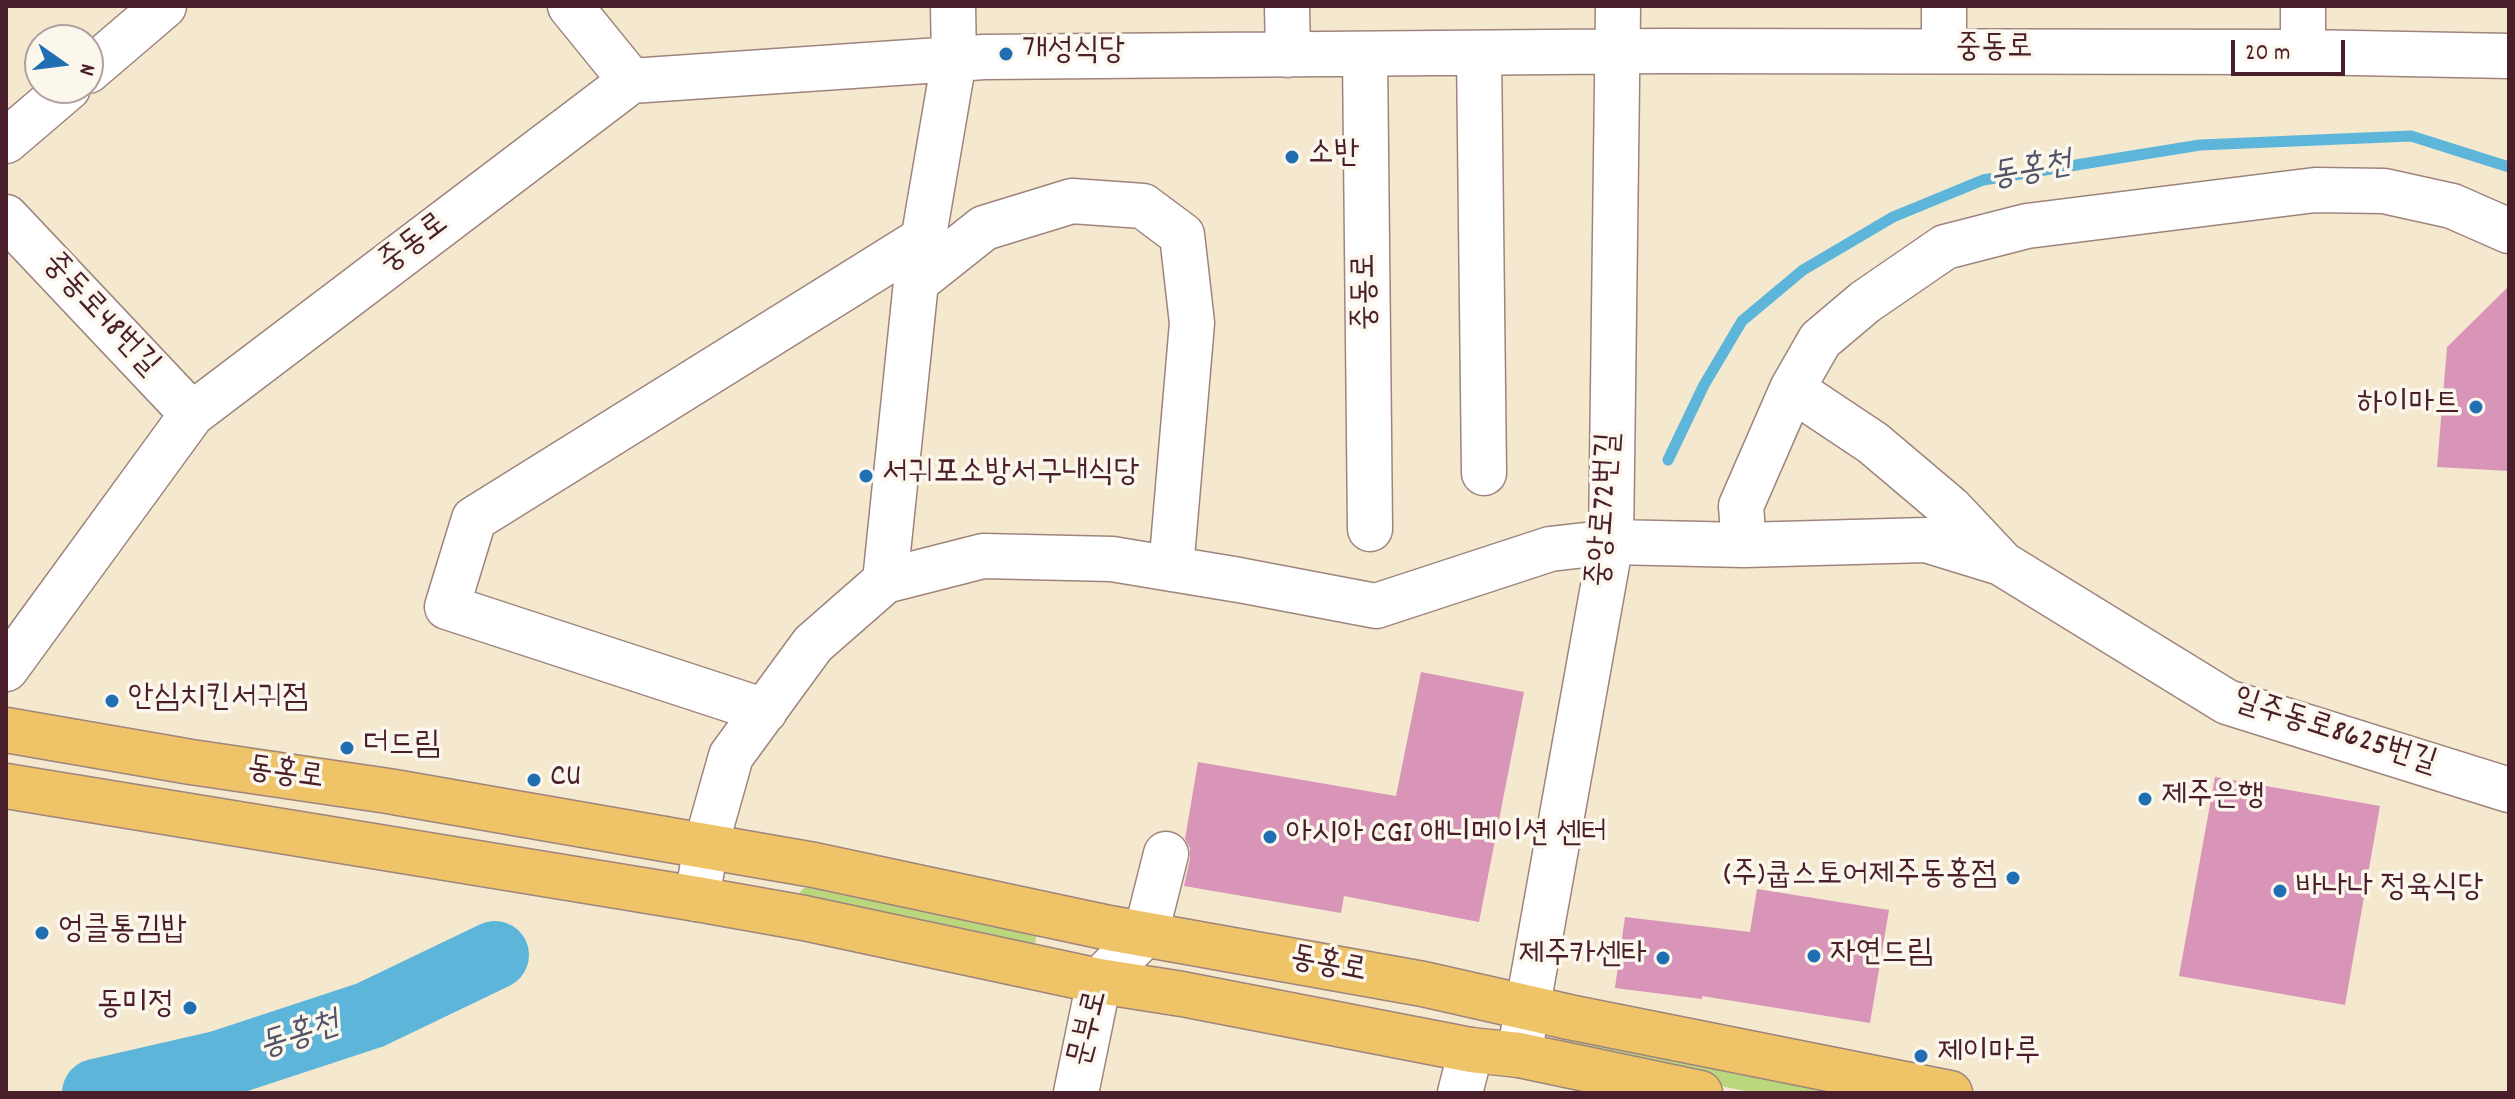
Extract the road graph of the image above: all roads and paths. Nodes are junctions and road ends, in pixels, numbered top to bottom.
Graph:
1 (164, 6) edge
2 (570, 6) edge
3 (953, 6) edge
4 (1287, 6) edge
5 (1618, 6) edge
6 (1944, 6) edge
7 (2303, 6) edge
8 (1944, 51) junction
9 (1619, 52) junction
10 (2303, 52) junction
11 (1479, 53) junction
12 (1365, 54) junction
13 (1288, 55) junction
14 (2509, 56) edge
15 (104, 57) edge
16 (954, 60) junction
17 (631, 81) junction
18 (49, 104) edge
19 (6, 141) edge
20 (6, 217) edge
21 (2509, 231) edge
22 (923, 239) junction
23 (916, 282) junction
24 (1792, 389) junction
25 (192, 414) junction
26 (1484, 473) dead end
27 (1370, 529) dead end
28 (1611, 542) junction
29 (1744, 545) junction
30 (2001, 563) junction
31 (1171, 569) junction
32 (885, 581) junction
33 (6, 669) edge
34 (765, 711) junction
35 (6, 730) edge
36 (6, 786) edge
37 (2509, 790) edge
38 (706, 845) junction
39 (1166, 854) dead end
40 (697, 899) junction
41 (1146, 933) junction
42 (1099, 981) junction
43 (1527, 1008) junction
44 (1471, 1050) junction
45 (1519, 1055) junction
46 (1076, 1093) edge
47 (1460, 1093) edge
48 (1700, 1093) edge
49 (1950, 1093) edge

1 - 15 street
2 - 17 street
3 - 16 street
4 - 13 street
5 - 9 street, 중앙로72번길
6 - 8 street
7 - 10 street
8 - 9 street, 중동로
8 - 10 street, 중동로
9 - 11 street, 중동로
9 - 28 street, 중앙로72번길
10 - 14 street, 중동로
11 - 12 street, 중동로
11 - 26 street
12 - 13 street, 중동로
12 - 27 street, 중동로
13 - 16 street, 중동로
16 - 17 street, 중동로
16 - 22 street
17 - 25 street, 중동로
18 - 19 street
20 - 25 street, 중동로48번길
21 - 24 street
22 - 23 street
22 - 34 street
23 - 31 street
23 - 32 street
24 - 29 street
24 - 30 street, 일주동로8625번길
25 - 33 street, 중동로
28 - 29 street, 일주동로8625번길
28 - 31 street, 일주동로8625번길
28 - 43 street, 중앙로72번길
29 - 30 street, 일주동로8625번길
30 - 37 street, 일주동로8625번길
31 - 32 street
32 - 34 street
34 - 38 street
35 - 38 main road, 동홍로
36 - 40 main road, 동홍로
38 - 40 street
38 - 41 main road, 동홍로
39 - 41 street
40 - 42 main road, 동홍로
41 - 42 street, 문부로
41 - 43 main road, 동홍로
42 - 44 main road, 동홍로
42 - 46 street, 문부로
43 - 45 street, 중앙로72번길
43 - 49 main road, 동홍로
44 - 45 main road, 동홍로
44 - 47 street
45 - 48 main road, 동홍로

